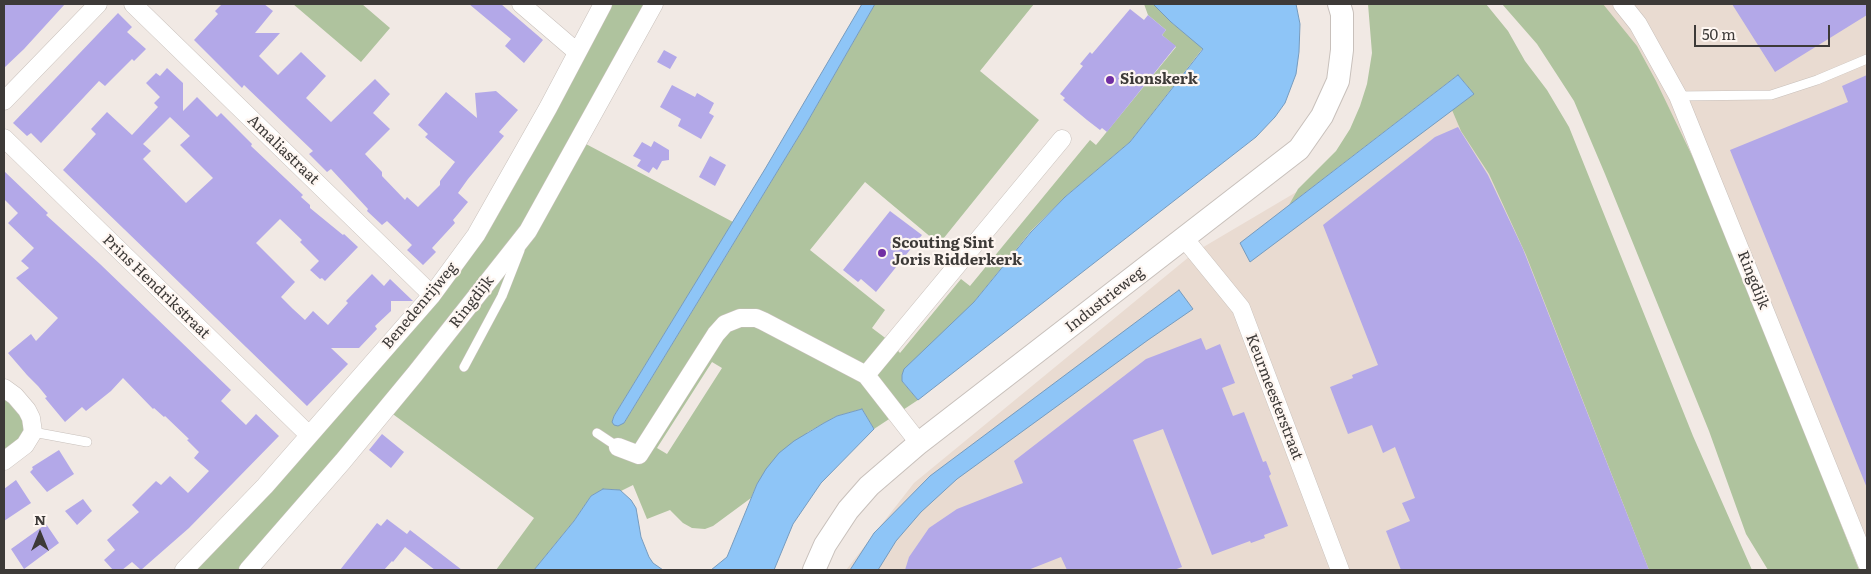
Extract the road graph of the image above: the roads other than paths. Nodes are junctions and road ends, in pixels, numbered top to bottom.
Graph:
1 (98, 4) edge
2 (133, 4) edge
3 (521, 4) edge
4 (603, 4) edge
5 (654, 4) edge
6 (1339, 4) edge
7 (1622, 4) edge
8 (578, 52) junction
9 (1867, 59) edge
10 (1678, 96) junction
11 (4, 101) edge
12 (4, 138) edge
13 (1062, 139) dead end
14 (528, 231) junction
15 (1184, 238) junction
16 (432, 295) junction
17 (464, 368) dead end
18 (866, 375) junction
19 (4, 388) edge
20 (33, 432) junction
21 (597, 433) dead end
22 (309, 435) junction
23 (87, 442) dead end
24 (919, 444) junction
25 (618, 447) joint
26 (4, 461) edge
27 (1867, 564) edge
28 (184, 570) edge
29 (248, 570) edge
30 (814, 570) edge
31 (1340, 570) edge

1 - 11 street
2 - 16 street, Amaliastraat
3 - 8 street
4 - 8 street, Benedenrijweg
5 - 14 street, Ringdijk
6 - 15 street, Industrieweg
7 - 10 street, Ringdijk
8 - 16 street, Benedenrijweg
9 - 10 lane
10 - 27 street, Ringdijk
12 - 22 street, Prins Hendrikstraat
13 - 18 street
14 - 17 lane
14 - 29 street, Ringdijk
15 - 24 street, Industrieweg
15 - 31 street, Keurmeesterstraat
16 - 22 street, Benedenrijweg
18 - 24 street
18 - 25 street
19 - 20 street
20 - 23 lane
20 - 26 street
21 - 25 lane
22 - 28 street, Benedenrijweg
24 - 30 street, Industrieweg

